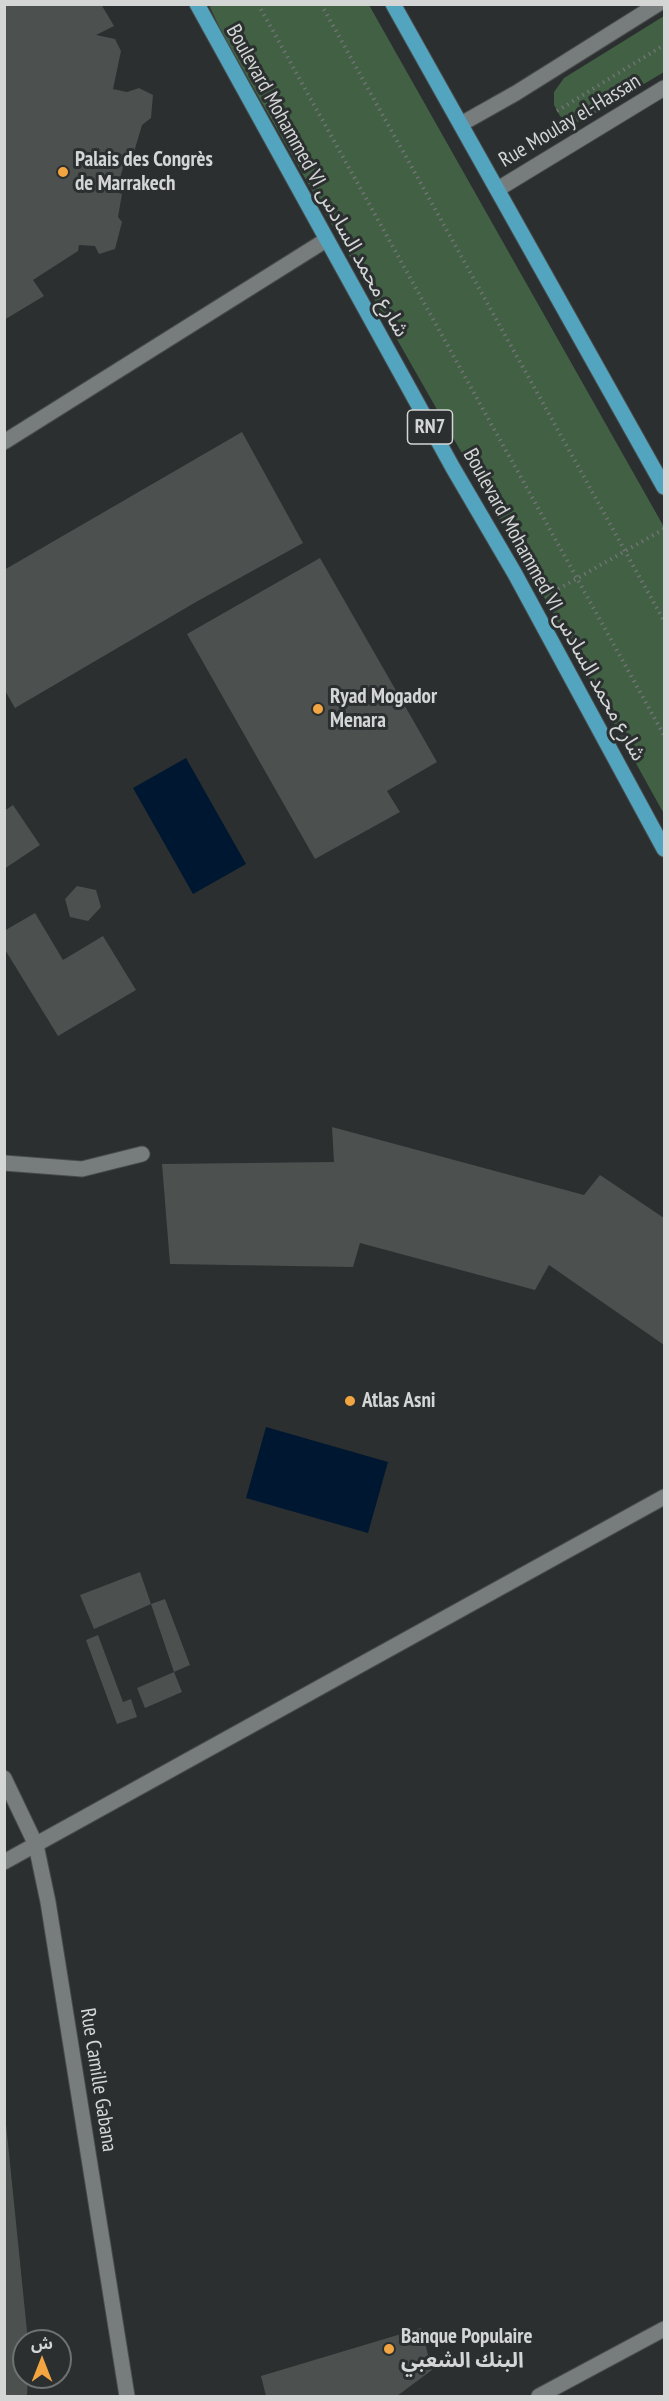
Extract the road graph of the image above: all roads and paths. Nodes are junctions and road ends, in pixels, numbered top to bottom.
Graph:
1 (197, 4) edge
2 (258, 4) edge
3 (321, 4) edge
4 (393, 4) edge
5 (658, 4) edge
6 (664, 45) edge
7 (664, 88) edge
8 (557, 111) dead end
9 (461, 124) junction
10 (498, 189) junction
11 (326, 240) junction
12 (4, 442) edge
13 (664, 487) edge
14 (664, 529) edge
15 (625, 551) junction
16 (577, 578) junction
17 (544, 597) dead end
18 (664, 621) edge
19 (664, 735) edge
20 (664, 849) edge
21 (142, 1154) dead end
22 (4, 1163) edge
23 (664, 1497) edge
24 (4, 1778) edge
25 (36, 1845) junction
26 (4, 1862) edge
27 (664, 2329) edge
28 (127, 2397) edge
29 (539, 2397) edge

1 - 11 main road, Boulevard Mohammed VI شارع محمد السادس / RN7
2 - 16 path
3 - 15 path
4 - 9 main road
5 - 9 street
6 - 8 path
7 - 10 street, Rue Moulay el-Hassan
9 - 10 main road
10 - 13 main road
11 - 12 street
11 - 20 main road, Boulevard Mohammed VI شارع محمد السادس / RN7
14 - 15 path
15 - 16 path
15 - 18 path
16 - 17 path
16 - 19 path
21 - 22 street
23 - 25 street
24 - 25 street, Rue Camille Gabana
25 - 26 street
25 - 28 street, Rue Camille Gabana
27 - 29 street

